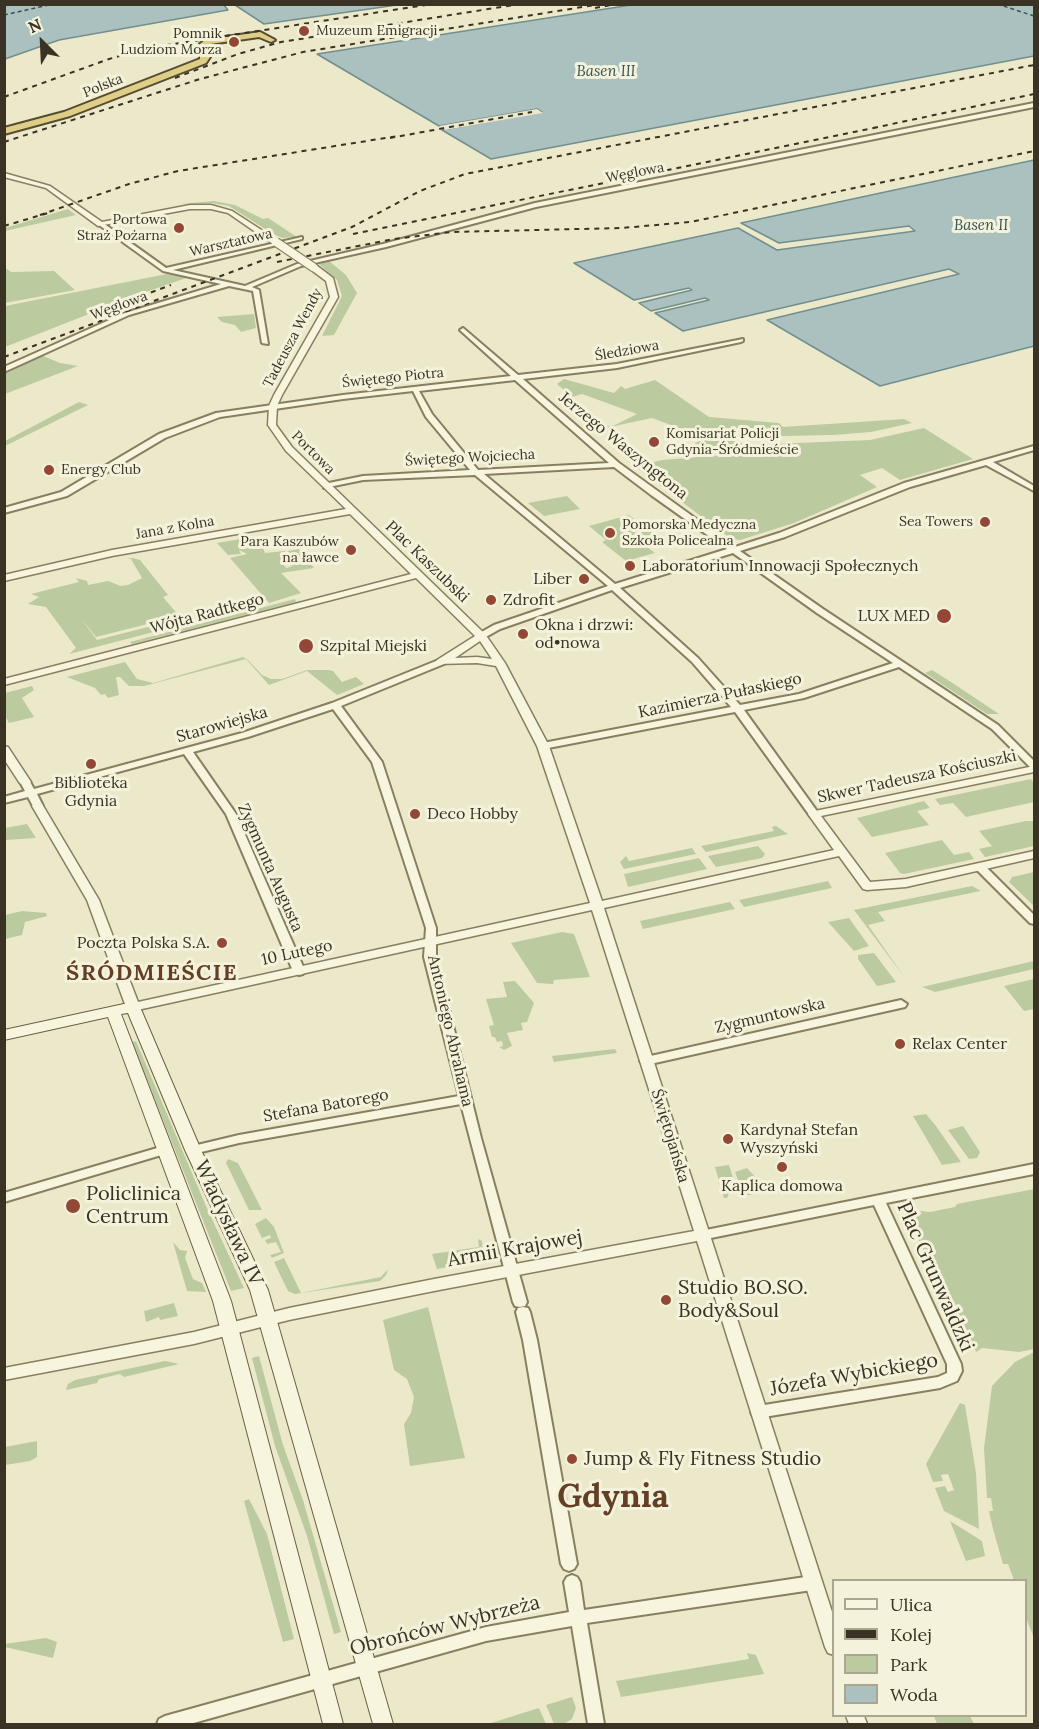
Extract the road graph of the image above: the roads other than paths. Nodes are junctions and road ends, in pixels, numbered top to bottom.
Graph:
1 (205, 55) junction
2 (1035, 105) edge
3 (4, 131) edge
4 (4, 175) edge
5 (101, 224) junction
6 (300, 238) dead end
7 (165, 270) junction
8 (229, 284) junction
9 (247, 287) junction
10 (463, 330) dead end
11 (741, 340) dead end
12 (266, 343) dead end
13 (4, 370) edge
14 (516, 378) junction
15 (415, 389) junction
16 (273, 406) junction
17 (1035, 448) edge
18 (987, 462) junction
19 (616, 465) junction
20 (475, 471) junction
21 (327, 486) junction
22 (1035, 489) edge
23 (4, 511) edge
24 (352, 511) junction
25 (734, 550) junction
26 (418, 575) junction
27 (4, 578) edge
28 (614, 587) junction
29 (481, 636) junction
30 (441, 662) junction
31 (500, 663) junction
32 (900, 664) junction
33 (4, 682) edge
34 (335, 705) junction
35 (738, 709) junction
36 (543, 747) junction
37 (4, 749) edge
38 (187, 751) junction
39 (1035, 767) edge
40 (28, 788) junction
41 (4, 800) edge
42 (39, 806) joint
43 (814, 814) junction
44 (842, 852) junction
45 (1035, 855) edge
46 (980, 867) junction
47 (597, 906) junction
48 (1035, 921) edge
49 (431, 942) junction
50 (299, 971) junction
51 (901, 1004) dead end
52 (133, 1007) junction
53 (114, 1012) junction
54 (4, 1035) edge
55 (646, 1061) junction
56 (466, 1099) junction
57 (164, 1150) junction
58 (193, 1150) junction
59 (1035, 1169) edge
60 (4, 1198) edge
61 (878, 1200) junction
62 (701, 1235) junction
63 (511, 1271) junction
64 (269, 1319) junction
65 (230, 1329) junction
66 (955, 1371) joint
67 (4, 1374) edge
68 (758, 1412) junction
69 (569, 1564) dead end
70 (572, 1582) dead end
71 (812, 1583) junction
72 (579, 1617) junction
73 (832, 1641) edge
74 (367, 1666) junction
75 (321, 1680) junction
76 (165, 1725) edge
77 (333, 1725) edge
78 (383, 1725) edge
79 (596, 1725) edge

1 - 1 highway, Polska
1 - 3 highway, Polska
2 - 9 street, Węglowa
4 - 5 street
5 - 7 street
5 - 16 street, Tadeusza Wendy, bridge
6 - 7 street, Warsztatowa
7 - 8 street
8 - 9 street, Węglowa
8 - 13 street, Węglowa
9 - 12 street
10 - 14 street, Jerzego Waszyngtona
11 - 14 street, Śledziowa
14 - 15 street, Świętego Piotra
14 - 19 street, Jerzego Waszyngtona
15 - 16 street, Świętego Piotra
15 - 20 street
16 - 21 street, Portowa
16 - 23 street, Tadeusza Wendy
17 - 18 street
18 - 22 street
18 - 25 street
19 - 20 street, Świętego Wojciecha
19 - 25 street, Jerzego Waszyngtona
20 - 21 street, Świętego Wojciecha
20 - 28 street
21 - 24 street, Portowa
24 - 26 street, Plac Kaszubski
24 - 27 street, Jana z Kolna
25 - 28 street
25 - 32 street, Jerzego Waszyngtona
26 - 29 street, Plac Kaszubski
26 - 33 street, Wójta Radtkego
28 - 29 street
28 - 35 street
29 - 30 street
29 - 31 street, Świętojańska
30 - 31 street
30 - 34 street, Starowiejska
31 - 36 street, Świętojańska
32 - 35 street, Kazimierza Pułaskiego
32 - 39 street, Jerzego Waszyngtona
34 - 38 street, Starowiejska
34 - 49 street, Antoniego Abrahama
35 - 36 street, Kazimierza Pułaskiego
35 - 43 street
36 - 47 street, Świętojańska
37 - 40 street, Władysława IV
38 - 40 street, Starowiejska
38 - 50 street, Zygmunta Augusta
39 - 43 street, Skwer Tadeusza Kościuszki
40 - 41 street, Starowiejska
40 - 42 street, Władysława IV
42 - 52 street, Władysława IV
43 - 44 street, Skwer Tadeusza Kościuszki
44 - 46 street, Skwer Tadeusza Kościuszki
44 - 47 street
45 - 46 street, Skwer Tadeusza Kościuszki
46 - 48 street
47 - 49 street, 10 Lutego
47 - 55 street, Świętojańska
49 - 50 street, 10 Lutego
49 - 56 street, Antoniego Abrahama
50 - 52 street, 10 Lutego
51 - 55 street, Zygmuntowska
52 - 53 main road, 10 Lutego
52 - 58 main road, Władysława IV
53 - 54 main road, 10 Lutego
53 - 57 main road, Władysława IV
55 - 62 street, Świętojańska
56 - 58 street, Stefana Batorego
56 - 63 street, Antoniego Abrahama
57 - 60 street
57 - 65 main road, Władysława IV
58 - 64 main road, Władysława IV
59 - 61 street, Armii Krajowej
61 - 62 street, Armii Krajowej
61 - 66 street, Plac Grunwaldzki
62 - 63 street, Armii Krajowej
62 - 68 street, Świętojańska
63 - 64 street, Armii Krajowej
63 - 69 street, Antoniego Abrahama
64 - 65 street, Armii Krajowej
64 - 74 main road, Władysława IV
65 - 67 street, Armii Krajowej
65 - 75 main road, Władysława IV
66 - 68 street, Józefa Wybickiego
68 - 71 street, Świętojańska
70 - 72 street
71 - 72 street, Obrońców Wybrzeża
71 - 73 street, Świętojańska
72 - 74 street, Obrońców Wybrzeża
72 - 79 street
74 - 75 street, Obrońców Wybrzeża
74 - 78 main road, Władysława IV
75 - 76 street, Obrońców Wybrzeża
75 - 77 main road, Władysława IV

